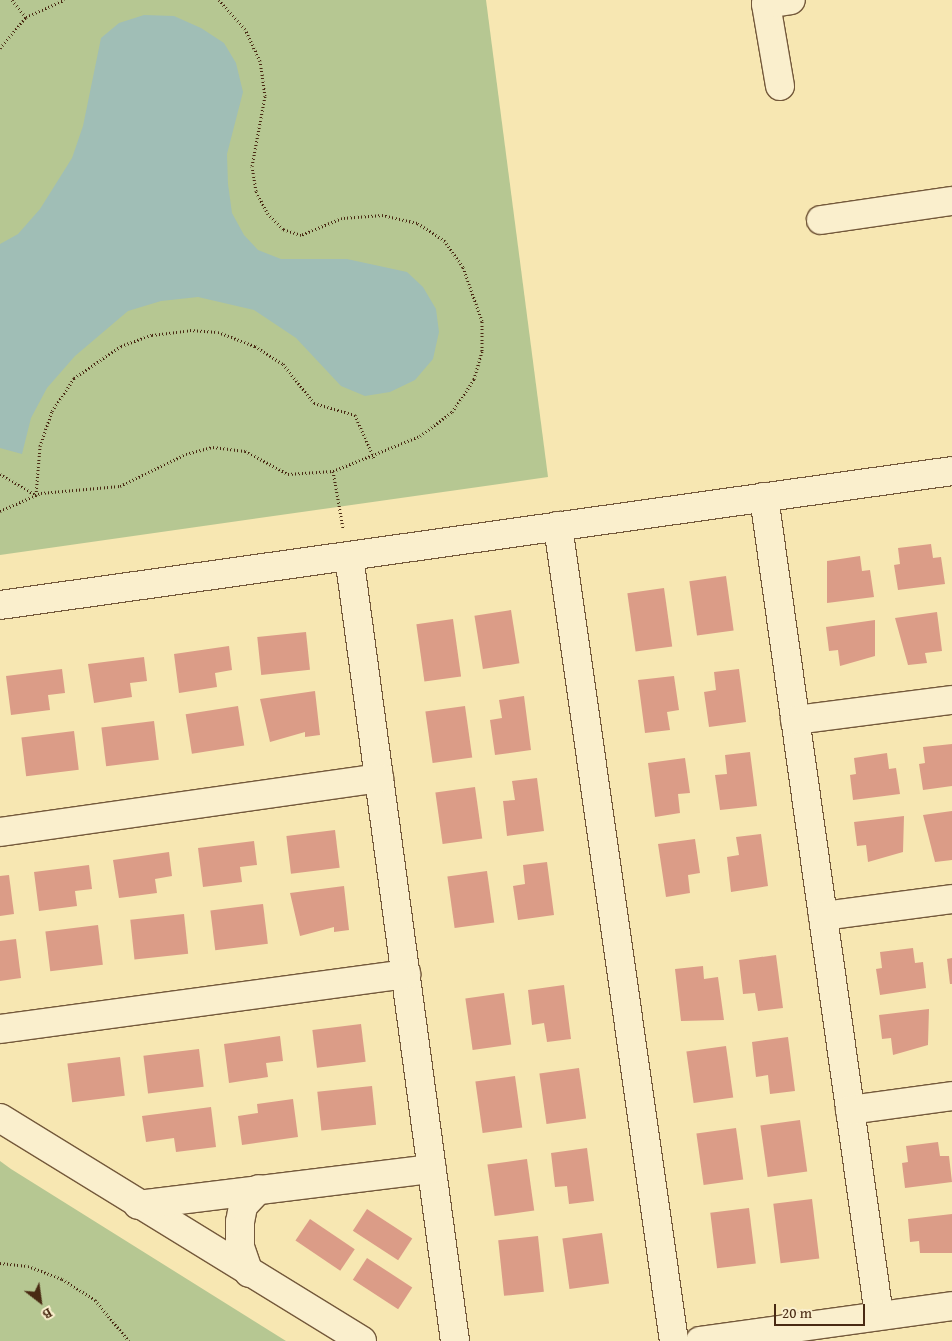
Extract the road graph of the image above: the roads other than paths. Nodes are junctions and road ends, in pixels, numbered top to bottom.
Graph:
1 (791, 0) edge
2 (780, 86) dead end
3 (952, 200) edge
4 (821, 220) dead end
5 (952, 471) edge
6 (764, 497) junction
7 (558, 526) junction
8 (348, 556) junction
9 (0, 605) edge
10 (952, 700) edge
11 (795, 720) junction
12 (379, 778) junction
13 (0, 832) edge
14 (952, 899) edge
15 (823, 916) junction
16 (406, 974) junction
17 (3, 1032) edge
18 (952, 1096) edge
19 (850, 1110) junction
20 (0, 1118) edge
21 (432, 1169) junction
22 (259, 1189) junction
23 (138, 1204) junction
24 (249, 1273) junction
25 (952, 1306) edge
26 (879, 1315) junction
27 (362, 1341) edge
28 (455, 1341) edge
29 (674, 1341) edge
30 (700, 1341) edge

1 - 2 street
3 - 4 street
5 - 6 street
6 - 7 street
6 - 11 street
7 - 8 street
7 - 29 street
8 - 9 street
8 - 12 street
10 - 11 street
11 - 15 street
12 - 13 street
12 - 16 street
14 - 15 street
15 - 19 street
16 - 17 street
16 - 21 street
18 - 19 street
19 - 26 street
20 - 23 street
21 - 22 street
21 - 28 street
22 - 23 street
22 - 24 street
23 - 24 street
24 - 27 street
25 - 26 street
26 - 30 street

